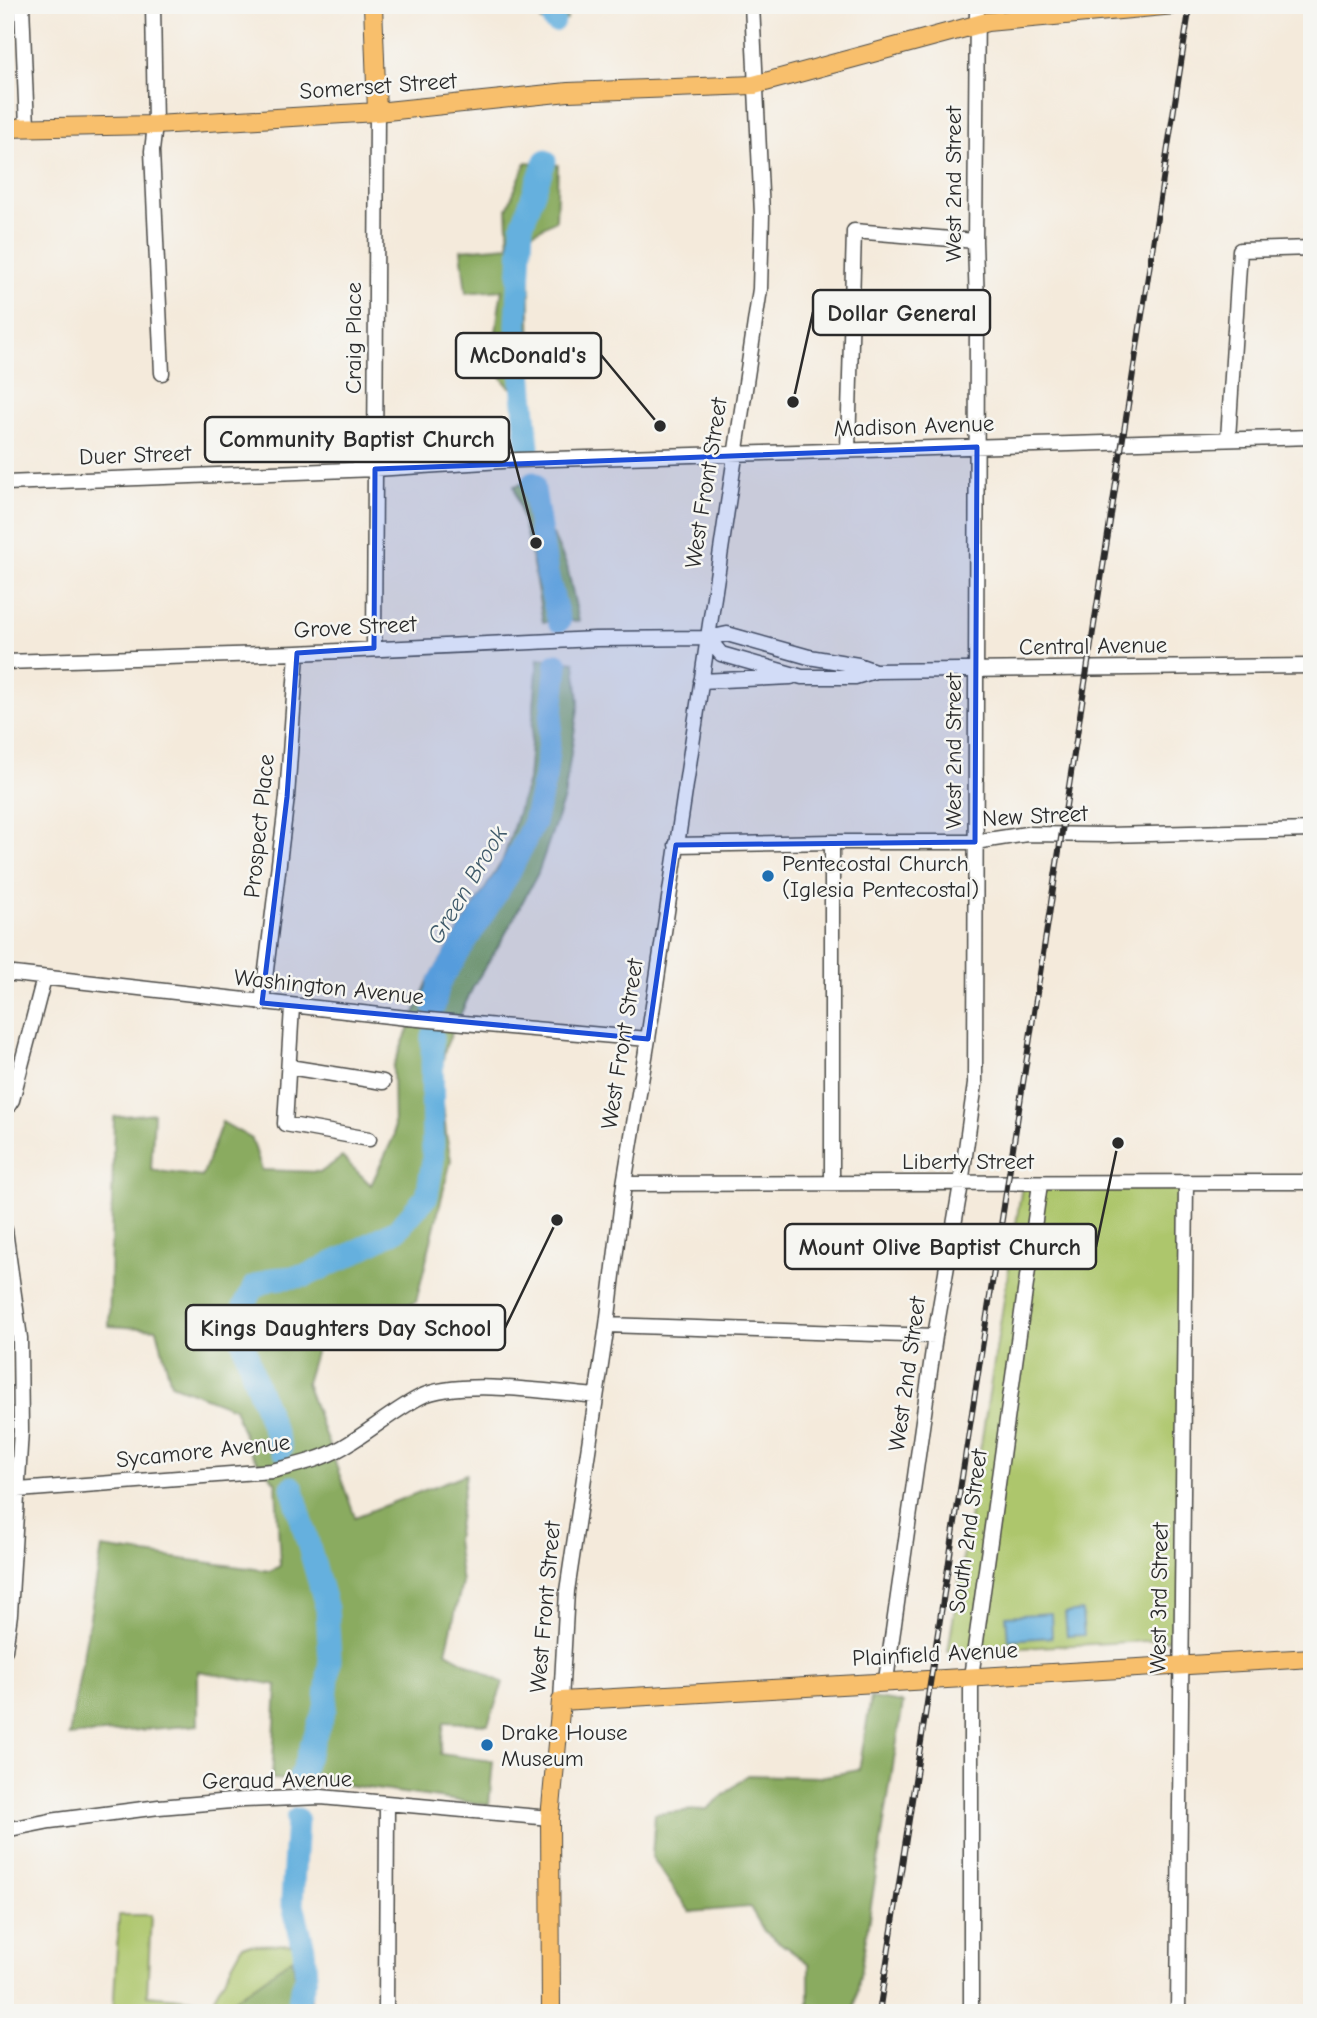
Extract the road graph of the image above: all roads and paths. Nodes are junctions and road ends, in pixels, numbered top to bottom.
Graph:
1 (22, 5) edge
2 (153, 5) edge
3 (373, 5) edge
4 (752, 5) edge
5 (977, 5) edge
6 (1175, 5) edge
7 (1091, 8) edge
8 (977, 25) junction
9 (754, 85) junction
10 (377, 112) junction
11 (155, 125) junction
12 (27, 127) junction
13 (5, 128) edge
14 (975, 241) junction
15 (1312, 248) edge
16 (162, 373) dead end
17 (1312, 437) edge
18 (1228, 439) junction
19 (977, 447) junction
20 (848, 450) junction
21 (736, 454) junction
22 (518, 460) joint
23 (375, 469) junction
24 (5, 483) edge
25 (708, 638) junction
26 (374, 648) junction
27 (297, 653) junction
28 (5, 663) edge
29 (1312, 666) edge
30 (975, 670) junction
31 (875, 671) junction
32 (802, 677) junction
33 (701, 681) junction
34 (1312, 830) edge
35 (832, 842) junction
36 (975, 842) junction
37 (676, 845) junction
38 (5, 973) edge
39 (44, 978) junction
40 (262, 1003) junction
41 (292, 1007) junction
42 (648, 1039) junction
43 (289, 1067) junction
44 (383, 1082) dead end
45 (5, 1111) edge
46 (369, 1139) dead end
47 (832, 1182) junction
48 (1312, 1182) edge
49 (1186, 1183) junction
50 (624, 1184) junction
51 (961, 1184) junction
52 (1040, 1184) junction
53 (5, 1230) edge
54 (607, 1325) junction
55 (935, 1336) junction
56 (596, 1396) junction
57 (11, 1491) edge
58 (5, 1650) edge
59 (1312, 1658) edge
60 (1181, 1665) junction
61 (971, 1677) junction
62 (886, 1681) junction
63 (561, 1701) junction
64 (387, 1803) junction
65 (550, 1818) junction
66 (5, 1830) edge
67 (386, 2013) edge
68 (551, 2013) edge
69 (971, 2013) edge
70 (1178, 2013) edge

1 - 12 street
2 - 11 street
3 - 10 main road
4 - 9 street, West Front Street
5 - 8 street, West 2nd Street
6 - 7 main road, Somerset Street
7 - 8 main road, Somerset Street
8 - 9 main road, Somerset Street
8 - 14 street, West 2nd Street
9 - 10 main road, Somerset Street
9 - 21 street, West Front Street
10 - 11 main road, Somerset Street
10 - 23 street, Craig Place
11 - 12 main road, Somerset Street
11 - 16 street
12 - 13 main road, Somerset Street
14 - 19 street, West 2nd Street
14 - 20 street
15 - 18 street
17 - 18 street, Madison Avenue
18 - 19 street, Madison Avenue
19 - 20 street, Madison Avenue
19 - 30 street, West 2nd Street
20 - 21 street, Madison Avenue
21 - 22 street, Madison Avenue
21 - 25 street, West Front Street
22 - 23 street, Duer Street
23 - 24 street, Duer Street
23 - 26 street, Craig Place
25 - 26 street, Grove Street
25 - 31 street, Central Avenue
25 - 32 street, Central Avenue
25 - 33 street, West Front Street
26 - 27 street, Grove Street
27 - 28 street, Grove Street
27 - 40 street, Prospect Place
29 - 30 street, Central Avenue
30 - 31 street, Central Avenue
30 - 36 street, West 2nd Street
31 - 32 street, Central Avenue
32 - 33 street
33 - 37 street, West Front Street
34 - 36 street, New Street
35 - 36 street, New Street
35 - 37 street, New Street
35 - 47 street
36 - 51 street, West 2nd Street
37 - 42 street, West Front Street
38 - 39 street, Washington Avenue
39 - 40 street, Washington Avenue
39 - 45 street
40 - 41 street, Washington Avenue
41 - 42 street, Washington Avenue
41 - 43 street
42 - 50 street, West Front Street
43 - 44 street
43 - 46 street
47 - 50 street, Liberty Street
47 - 51 street, Liberty Street
48 - 49 street, Liberty Street
49 - 52 street, Liberty Street
49 - 60 street, West 3rd Street
50 - 54 street, West Front Street
51 - 52 street, Liberty Street
51 - 55 street, West 2nd Street
52 - 61 street, South 2nd Street
53 - 57 street
54 - 55 street
54 - 56 street, West Front Street
55 - 62 street, West 2nd Street
56 - 57 street, Sycamore Avenue
56 - 63 street, West Front Street
57 - 58 street
59 - 60 main road, Plainfield Avenue
60 - 61 main road, Plainfield Avenue
60 - 70 street, West 3rd Street
61 - 62 main road, Plainfield Avenue
61 - 69 street, South 2nd Street
62 - 63 main road, Plainfield Avenue
63 - 65 main road, West Front Street
64 - 65 street, Geraud Avenue
64 - 66 street, Geraud Avenue
64 - 67 street
65 - 68 main road, West Front Street

